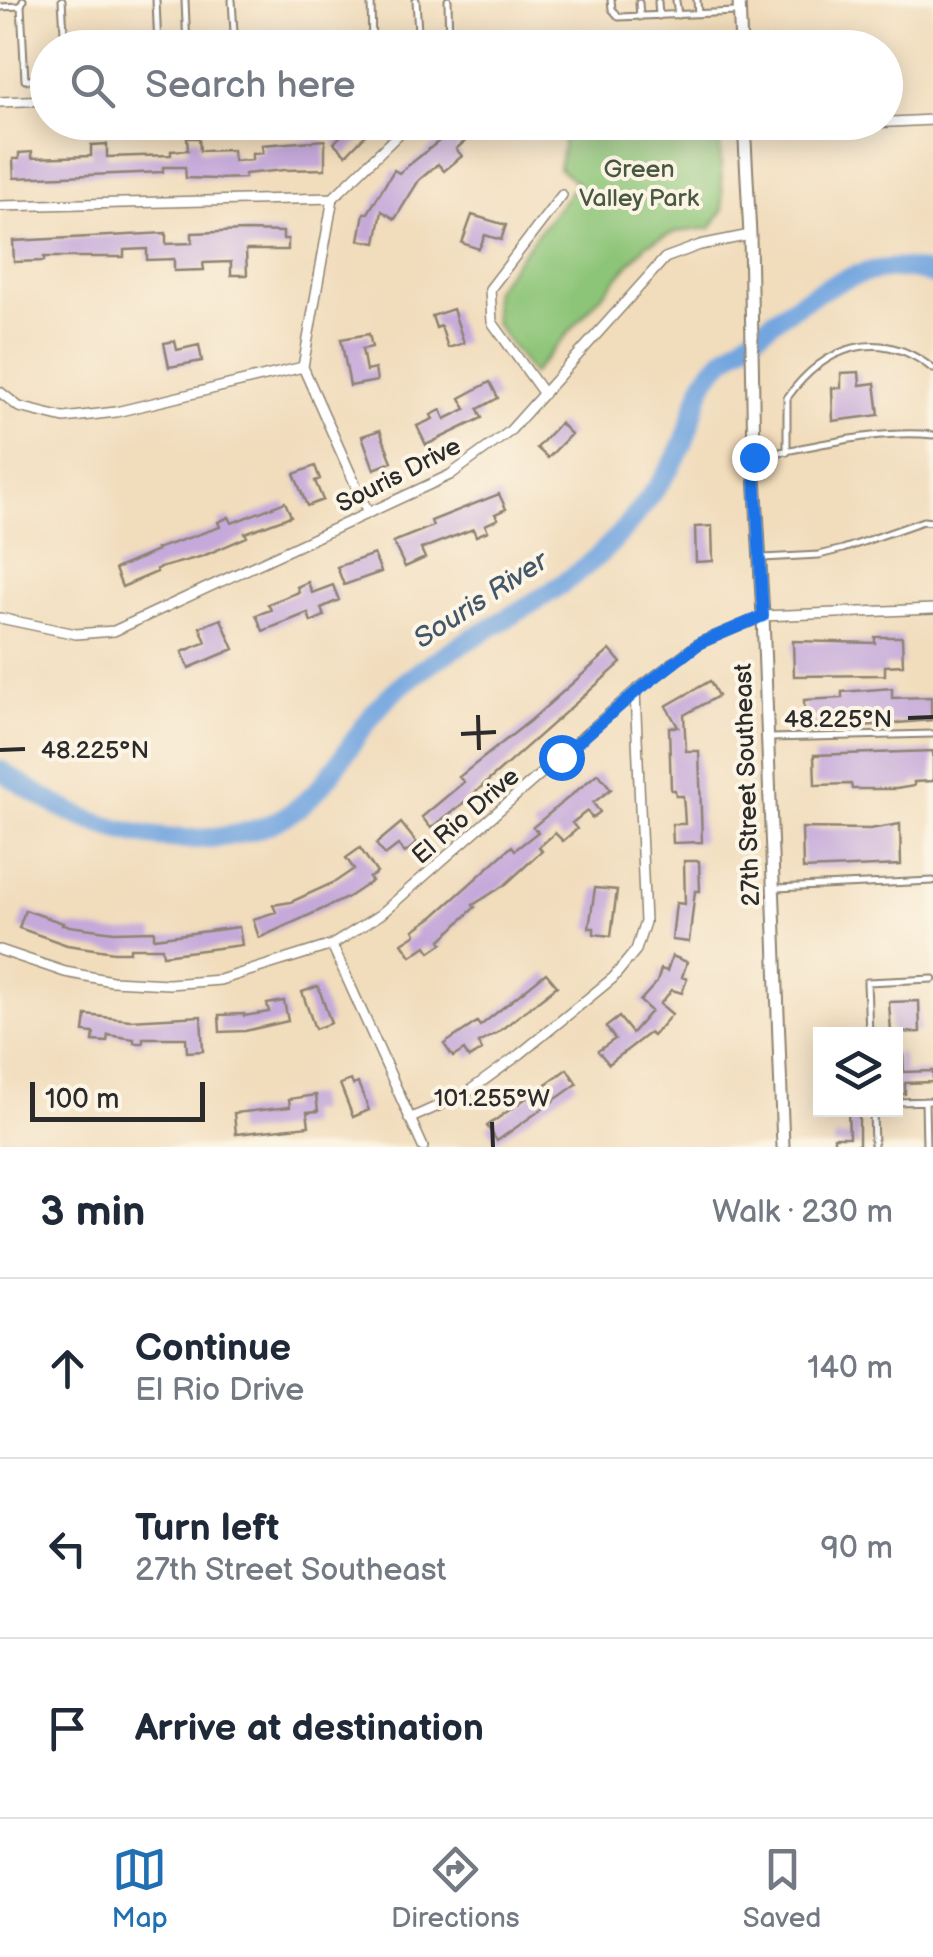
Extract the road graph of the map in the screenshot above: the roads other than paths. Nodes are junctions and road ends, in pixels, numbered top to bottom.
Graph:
1 (62, 0) edge
2 (156, 0) edge
3 (186, 0) edge
4 (232, 0) edge
5 (371, 0) edge
6 (416, 0) edge
7 (448, 0) edge
8 (612, 0) edge
9 (697, 0) edge
10 (676, 1) edge
11 (658, 2) edge
12 (22, 3) edge
13 (639, 3) dead end
14 (0, 6) edge
15 (739, 6) edge
16 (698, 14) junction
17 (678, 15) junction
18 (640, 16) junction
19 (659, 16) junction
20 (64, 30) edge
21 (157, 30) edge
22 (186, 30) edge
23 (234, 30) edge
24 (372, 30) edge
25 (418, 30) edge
26 (449, 30) edge
27 (30, 80) edge
28 (30, 101) edge
29 (0, 102) edge
30 (933, 120) edge
31 (903, 121) edge
32 (393, 140) edge
33 (745, 140) edge
34 (562, 196) dead end
35 (333, 198) junction
36 (0, 206) edge
37 (750, 235) junction
38 (303, 367) junction
39 (933, 369) edge
40 (0, 392) edge
41 (544, 394) junction
42 (933, 435) edge
43 (787, 452) junction
44 (754, 457) junction
45 (368, 513) junction
46 (933, 522) edge
47 (760, 558) junction
48 (933, 609) edge
49 (763, 616) junction
50 (0, 618) edge
51 (636, 692) junction
52 (933, 734) edge
53 (767, 738) junction
54 (933, 881) edge
55 (772, 888) junction
56 (332, 945) junction
57 (0, 950) edge
58 (933, 979) edge
59 (869, 1027) edge
60 (924, 1101) junction
61 (933, 1101) edge
62 (903, 1102) edge
63 (873, 1117) edge
64 (409, 1119) junction
65 (423, 1147) edge
66 (783, 1147) edge
67 (874, 1147) edge
68 (926, 1147) edge

1 - 20 lane
2 - 21 lane
3 - 22 lane
4 - 23 lane
5 - 24 lane
6 - 25 lane
7 - 26 lane
8 - 18 lane
9 - 16 lane
10 - 17 lane
11 - 19 lane
12 - 14 lane
12 - 27 lane
13 - 18 lane
15 - 16 lane
16 - 17 lane
17 - 19 lane
18 - 19 lane
28 - 29 street
30 - 31 street
32 - 35 street
33 - 37 street, 27th Street Southeast
34 - 41 street
35 - 36 street
35 - 38 street
37 - 41 street, Souris Drive
37 - 44 street, 27th Street Southeast
38 - 40 street
38 - 45 street
39 - 43 lane
41 - 45 street, Souris Drive
42 - 43 lane
43 - 44 lane
44 - 47 street, 27th Street Southeast
45 - 50 street, Souris Drive
46 - 47 lane
47 - 49 street, 27th Street Southeast
48 - 49 street, El Rio Drive
49 - 51 street, El Rio Drive
49 - 53 street, 27th Street Southeast
51 - 56 street, El Rio Drive
51 - 64 street
52 - 53 lane
53 - 55 street, 27th Street Southeast
54 - 55 lane
55 - 66 street, 27th Street Southeast
56 - 57 street, El Rio Drive
56 - 64 street
58 - 59 lane
60 - 61 lane
60 - 62 lane
60 - 68 lane
63 - 67 lane
64 - 65 street

